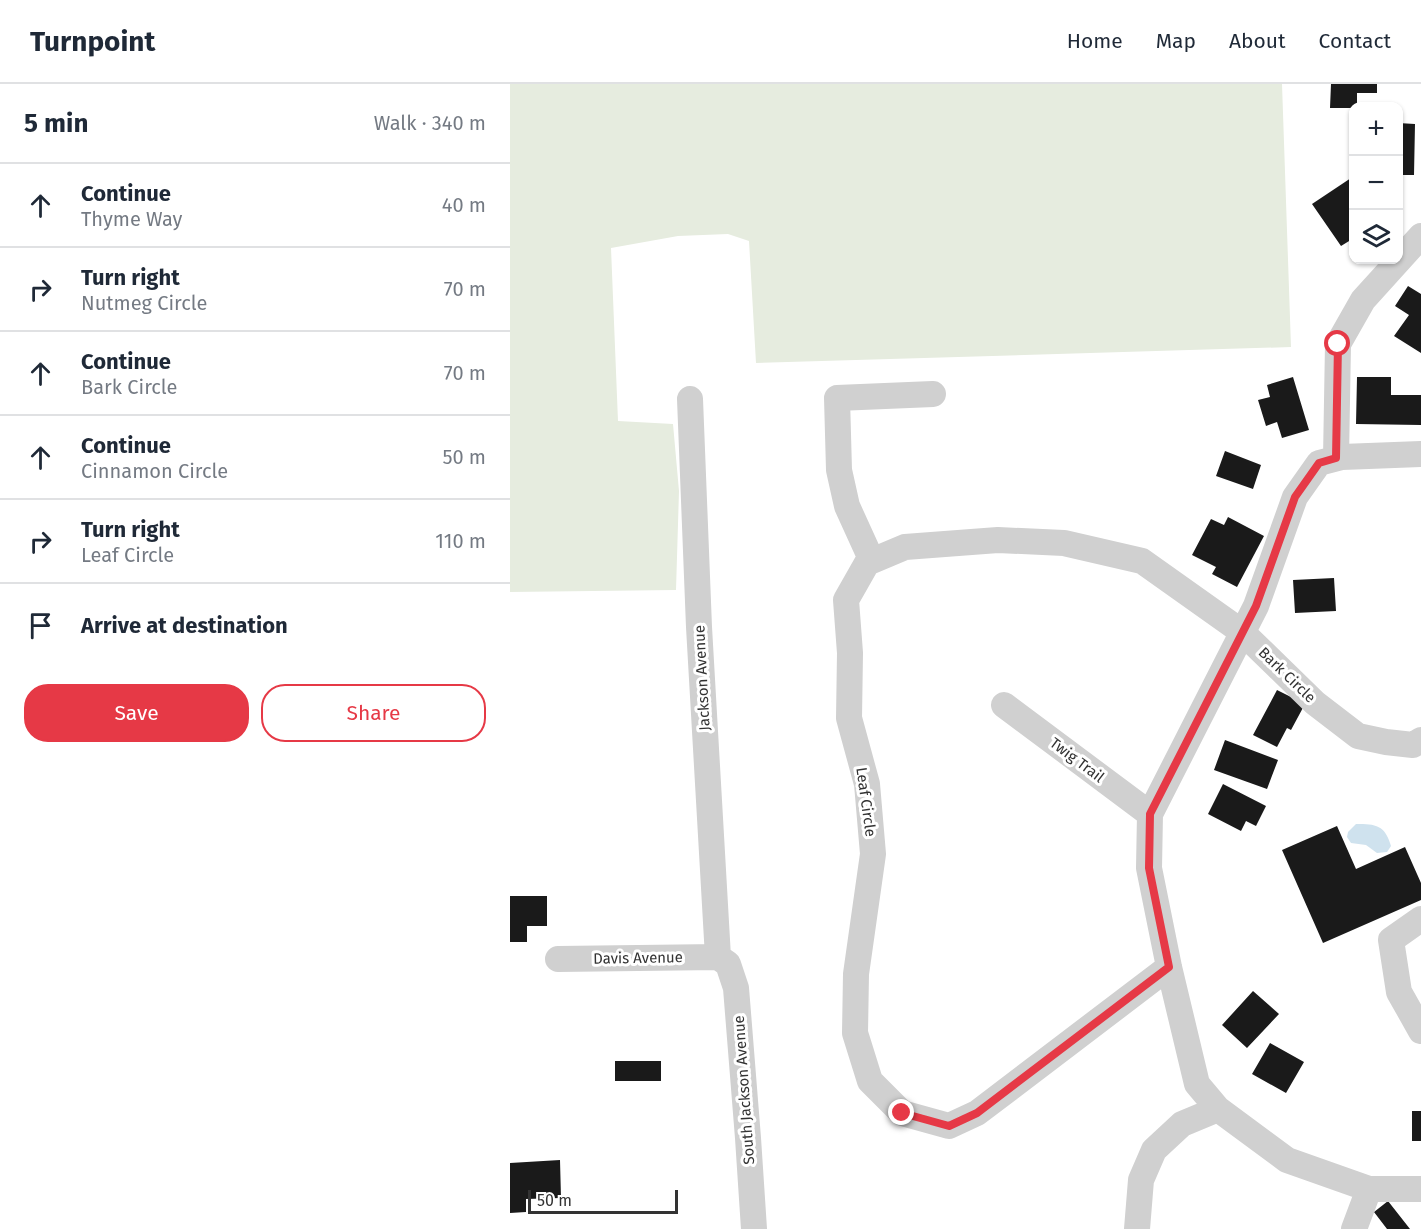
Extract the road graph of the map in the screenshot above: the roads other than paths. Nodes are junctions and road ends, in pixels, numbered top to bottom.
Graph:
1 (1421, 236) edge
2 (933, 394) dead end
3 (690, 399) dead end
4 (1421, 454) edge
5 (1336, 458) junction
6 (872, 561) junction
7 (1242, 632) junction
8 (1004, 705) dead end
9 (1421, 740) edge
10 (1150, 814) junction
11 (1421, 919) edge
12 (718, 957) junction
13 (558, 959) dead end
14 (1169, 967) junction
15 (1421, 1031) edge
16 (1218, 1109) junction
17 (1369, 1189) junction
18 (1421, 1189) edge
19 (753, 1229) edge
20 (1137, 1229) edge
21 (1354, 1229) edge

1 - 5 street
2 - 6 street
3 - 12 street, Jackson Avenue
4 - 5 street
5 - 7 street
6 - 7 street
6 - 14 street, Leaf Circle
7 - 9 street, Bark Circle
7 - 10 street
8 - 10 street, Twig Trail
10 - 14 street
11 - 15 street
12 - 13 street, Davis Avenue
12 - 19 street, South Jackson Avenue
14 - 16 street
16 - 17 street
16 - 20 street
17 - 18 street
17 - 21 street

